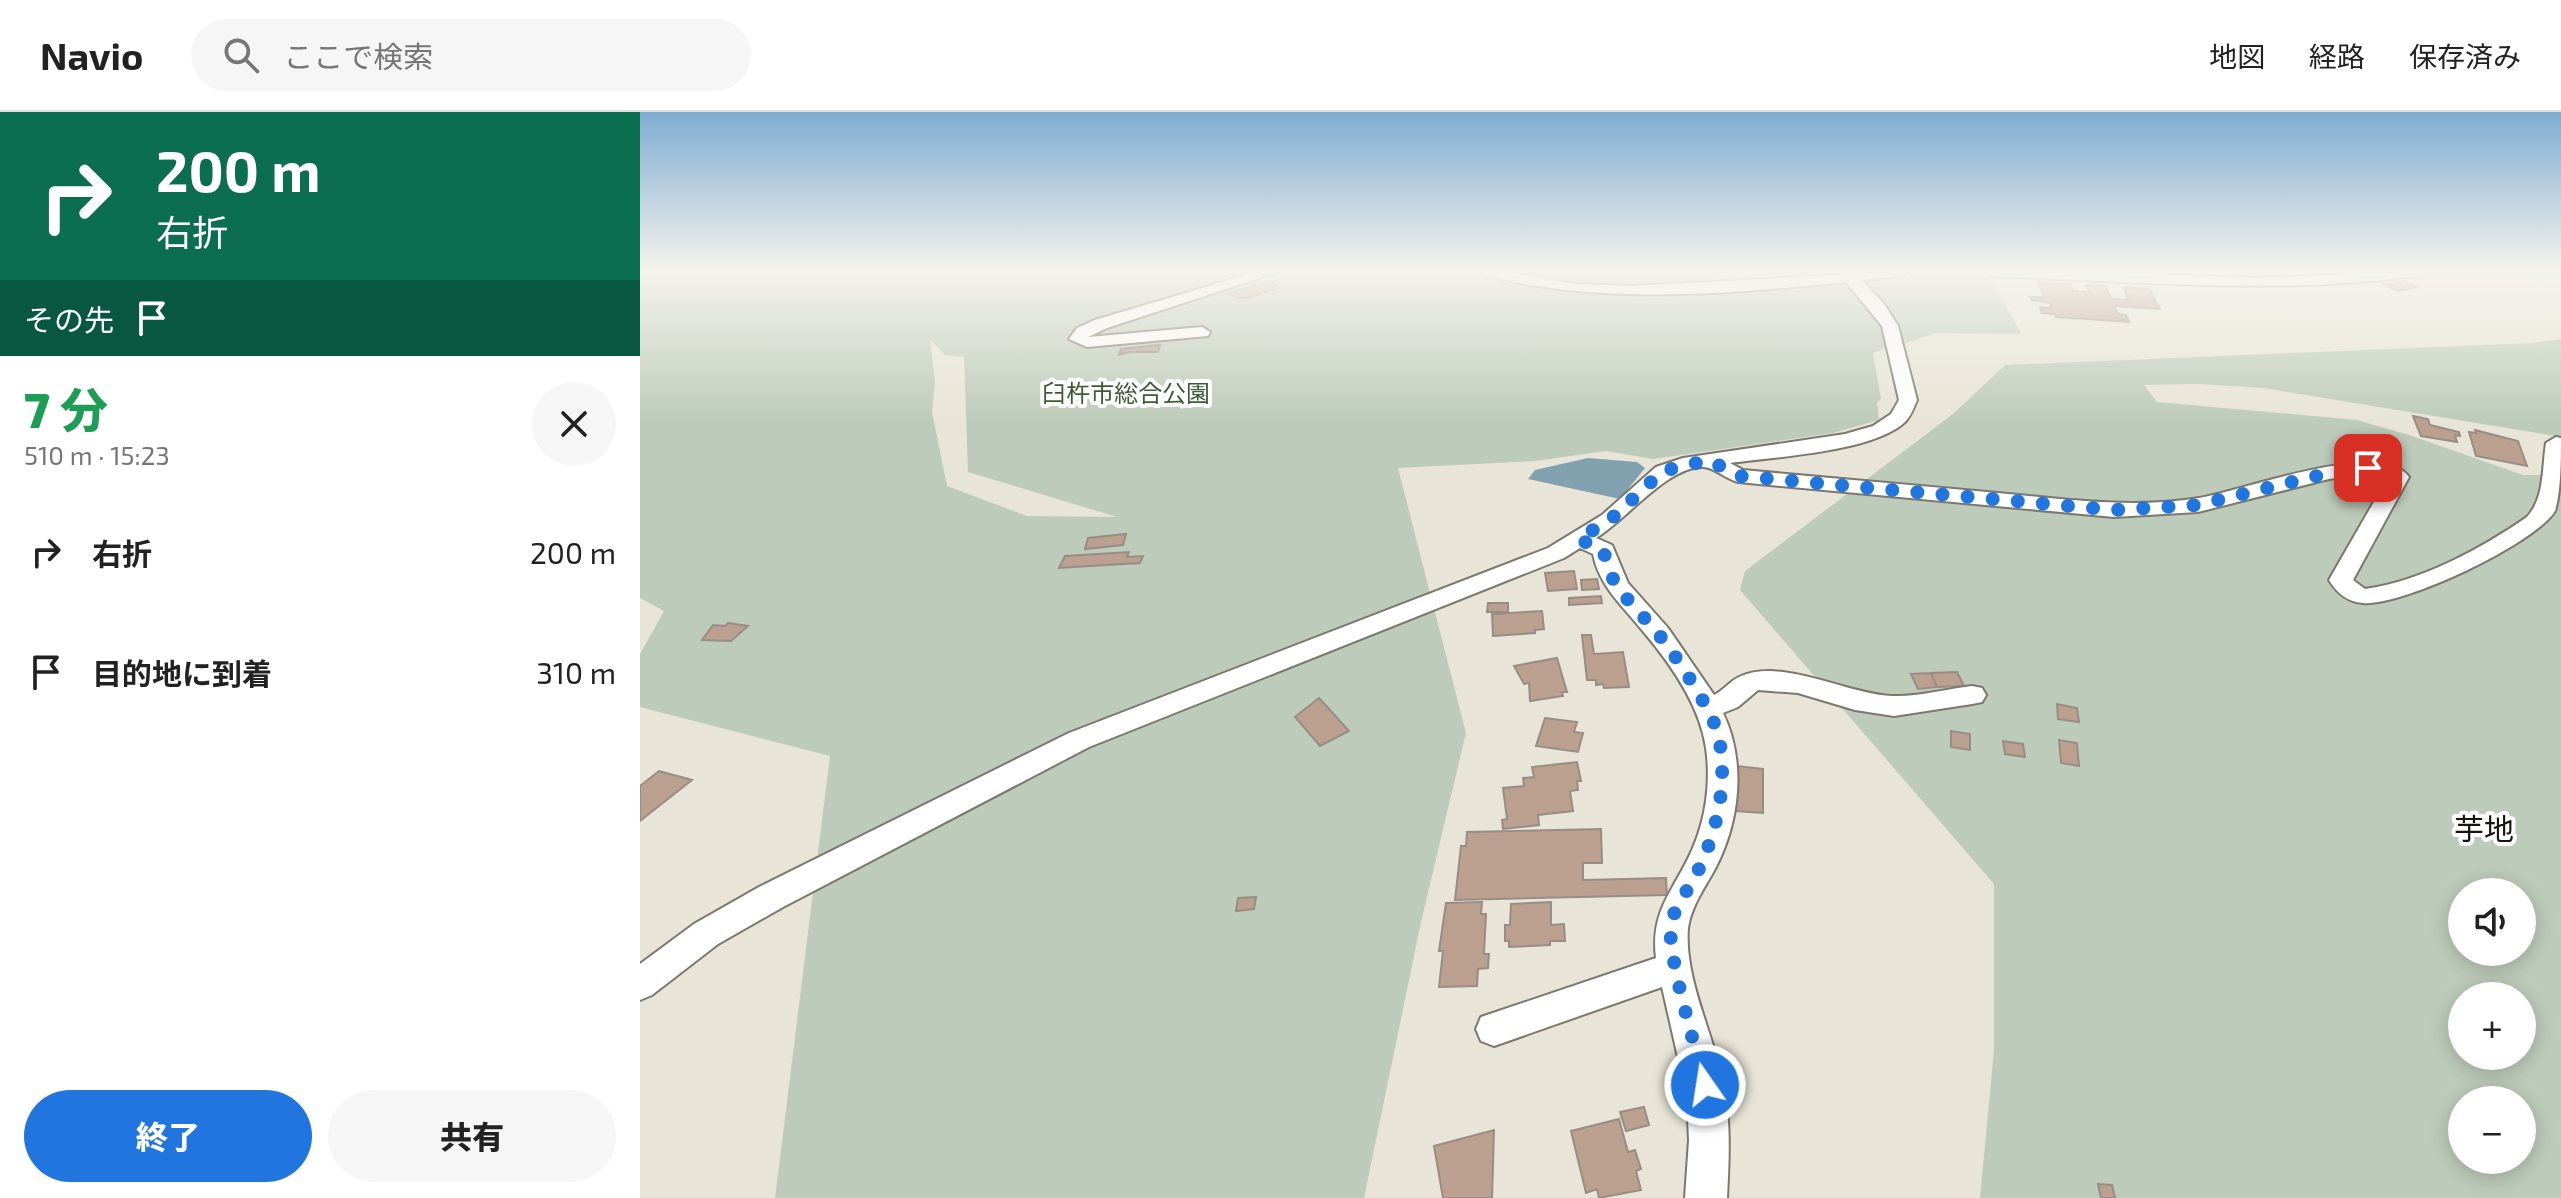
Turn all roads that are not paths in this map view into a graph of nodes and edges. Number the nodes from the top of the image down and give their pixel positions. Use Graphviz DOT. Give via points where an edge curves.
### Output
graph roads {
  1 [pos="1109,322"];
  2 [pos="1887,322"];
  3 [pos="1202,332"];
  4 [pos="2556,443"];
  5 [pos="1709,460"];
  6 [pos="1578,539"];
  7 [pos="1972,695"];
  8 [pos="1707,709"];
  9 [pos="1676,967"];
  10 [pos="640,984"];
  11 [pos="1494,1029"];
  12 [pos="1706,1198"];
  1 -- 3 [label="street" via="1078,339"];
  2 -- 5 [label="street" via="1908,400 1899,417 1880,430 1848,440"];
  4 -- 5 [label="street" via="2545,510 2528,528 2417,583 2371,596 2354,593 2341,580 2399,477 2382,468 2329,473 2198,505 2114,510 1738,476"];
  5 -- 6 [label="street" via="1663,471 1610,520"];
  6 -- 8 [label="street" via="1604,550 1612,581 1658,634"];
  6 -- 10 [label="street" via="1485,583 1079,740 771,897 706,934"];
  7 -- 8 [label="street" via="1894,706 1799,684 1758,681"];
  8 -- 9 [label="street" via="1717,731 1722,773 1715,832 1671,924"];
  9 -- 11 [label="street"];
  9 -- 12 [label="street" via="1705,1085"];
}
